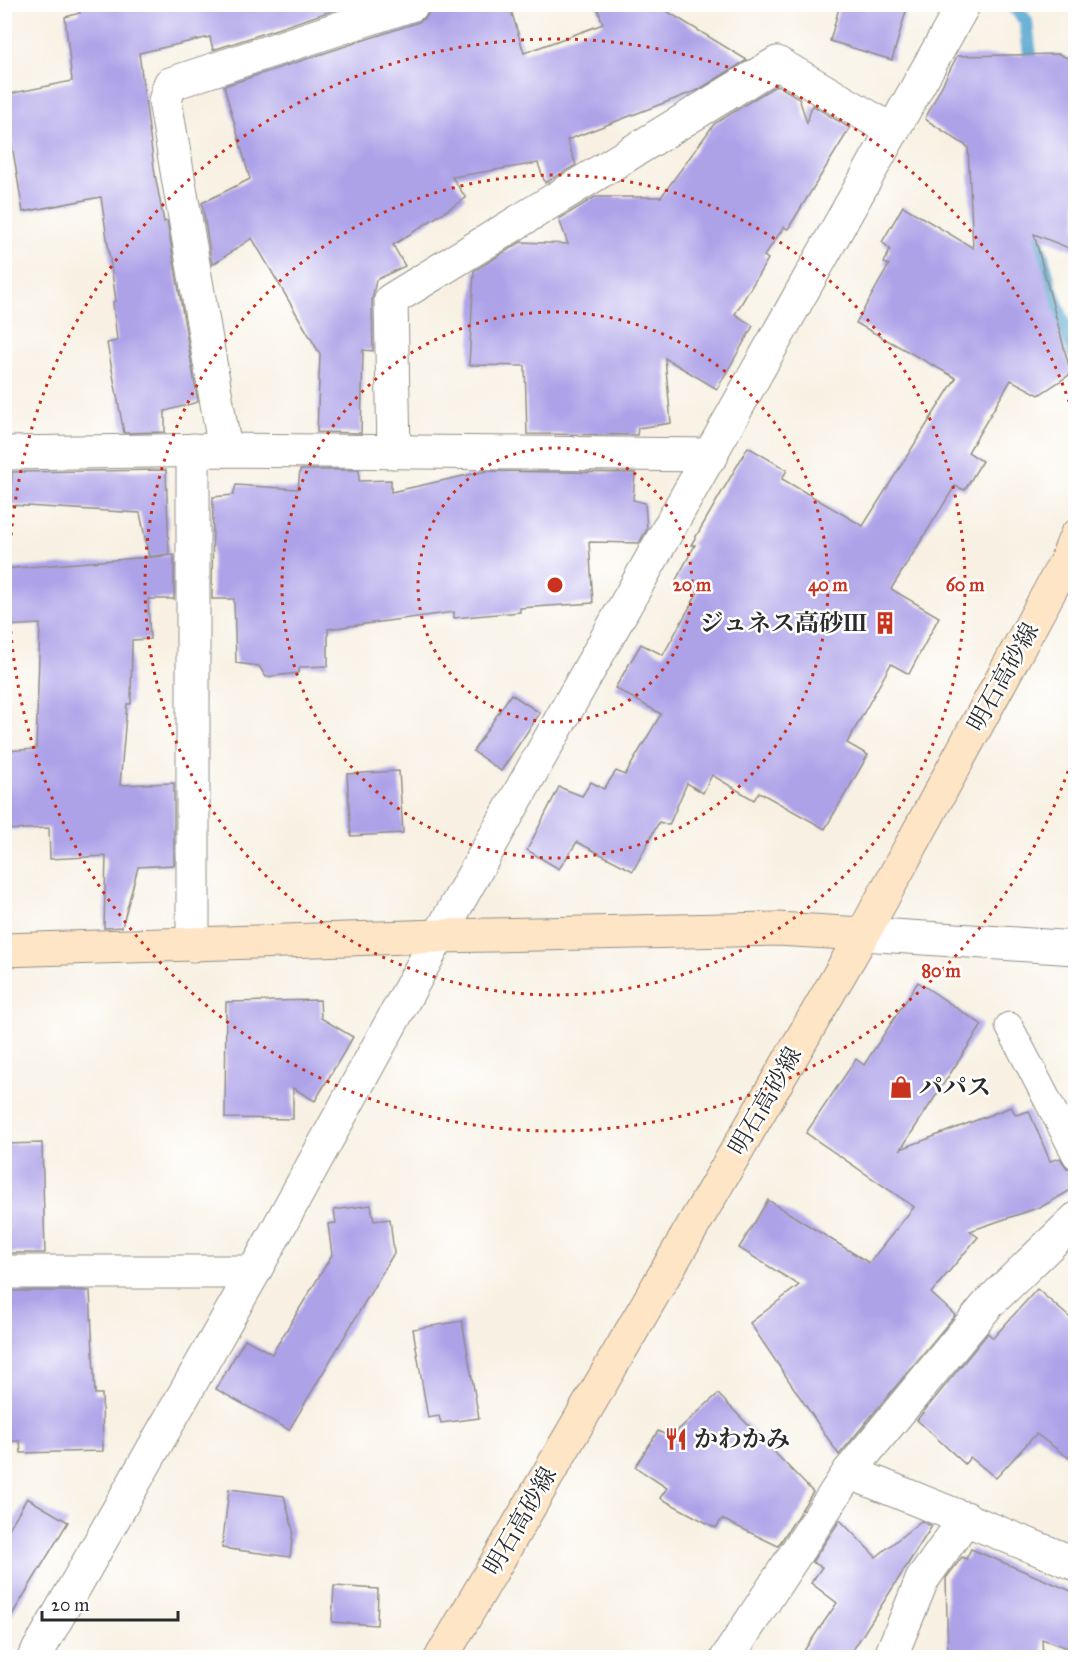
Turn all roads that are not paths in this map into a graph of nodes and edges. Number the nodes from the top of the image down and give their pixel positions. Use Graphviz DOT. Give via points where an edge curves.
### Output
graph roads {
  1 [pos="413,4"];
  2 [pos="964,4"];
  3 [pos="365,11"];
  4 [pos="893,130"];
  5 [pos="193,450"];
  6 [pos="225,450"];
  7 [pos="394,452"];
  8 [pos="4,453"];
  9 [pos="712,454"];
  10 [pos="1076,537"];
  11 [pos="863,934"];
  12 [pos="439,936"];
  13 [pos="193,945"];
  14 [pos="1076,948"];
  15 [pos="4,950"];
  16 [pos="1010,1026"];
  17 [pos="1076,1155"];
  18 [pos="1076,1219"];
  19 [pos="4,1272"];
  20 [pos="254,1272"];
  21 [pos="849,1472"];
  22 [pos="966,1518"];
  23 [pos="1076,1564"];
  24 [pos="34,1658"];
  25 [pos="441,1658"];
  26 [pos="727,1658"];
  27 [pos="890,1658"];
  1 -- 3 [label="street"];
  2 -- 4 [label="street"];
  3 -- 6 [label="street" via="170,84 165,100"];
  4 -- 7 [label="street" via="777,63 391,300"];
  4 -- 9 [label="street"];
  5 -- 6 [label="street"];
  5 -- 8 [label="street"];
  5 -- 13 [label="street"];
  6 -- 7 [label="street"];
  7 -- 9 [label="street"];
  9 -- 12 [label="street"];
  10 -- 11 [label="main road, 明石高砂線"];
  11 -- 12 [label="main road" via="777,929"];
  11 -- 14 [label="street"];
  11 -- 25 [label="main road, 明石高砂線"];
  12 -- 13 [label="main road"];
  12 -- 20 [label="street"];
  13 -- 15 [label="main road"];
  16 -- 17 [label="lane"];
  18 -- 21 [label="street" via="989,1303"];
  19 -- 20 [label="street"];
  20 -- 24 [label="street"];
  21 -- 22 [label="street"];
  21 -- 26 [label="street"];
  22 -- 23 [label="street"];
  22 -- 27 [label="street" via="922,1580"];
}
